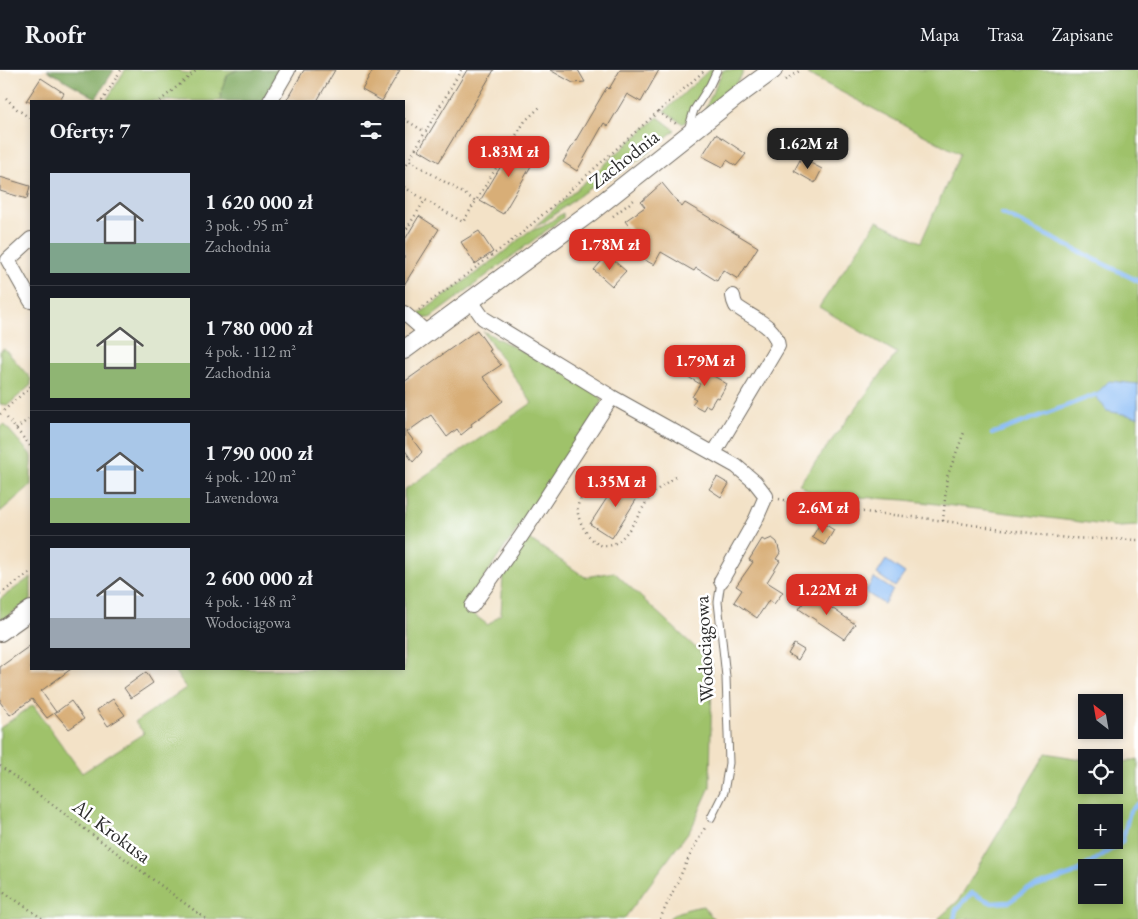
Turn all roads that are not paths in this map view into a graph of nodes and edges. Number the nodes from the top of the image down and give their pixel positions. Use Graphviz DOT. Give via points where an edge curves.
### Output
graph roads {
  1 [pos="288,70"];
  2 [pos="717,70"];
  3 [pos="773,70"];
  4 [pos="271,100"];
  5 [pos="683,131"];
  6 [pos="30,240"];
  7 [pos="733,296"];
  8 [pos="30,300"];
  9 [pos="471,301"];
  10 [pos="411,312"];
  11 [pos="427,333"];
  12 [pos="405,349"];
  13 [pos="612,397"];
  14 [pos="714,453"];
  15 [pos="721,580"];
  16 [pos="472,606"];
  17 [pos="30,611"];
  18 [pos="0,632"];
  19 [pos="711,818"];
  1 -- 4 [label="street"];
  2 -- 5 [label="lane"];
  3 -- 5 [label="street, Zachodnia"];
  5 -- 9 [label="street, Zachodnia" via="592,211"];
  6 -- 8 [label="street" via="8,260"];
  7 -- 14 [label="street" via="736,306 774,332 778,346"];
  9 -- 11 [label="street, Zachodnia"];
  9 -- 13 [label="street" via="484,318"];
  10 -- 11 [label="street"];
  11 -- 12 [label="street, Zachodnia"];
  13 -- 14 [label="street"];
  13 -- 16 [label="street"];
  14 -- 15 [label="street, Wodociągowa" via="736,466 766,496"];
  15 -- 19 [label="lane, Wodociągowa" via="718,602 726,677 729,763 724,792"];
  17 -- 18 [label="street"];
}
